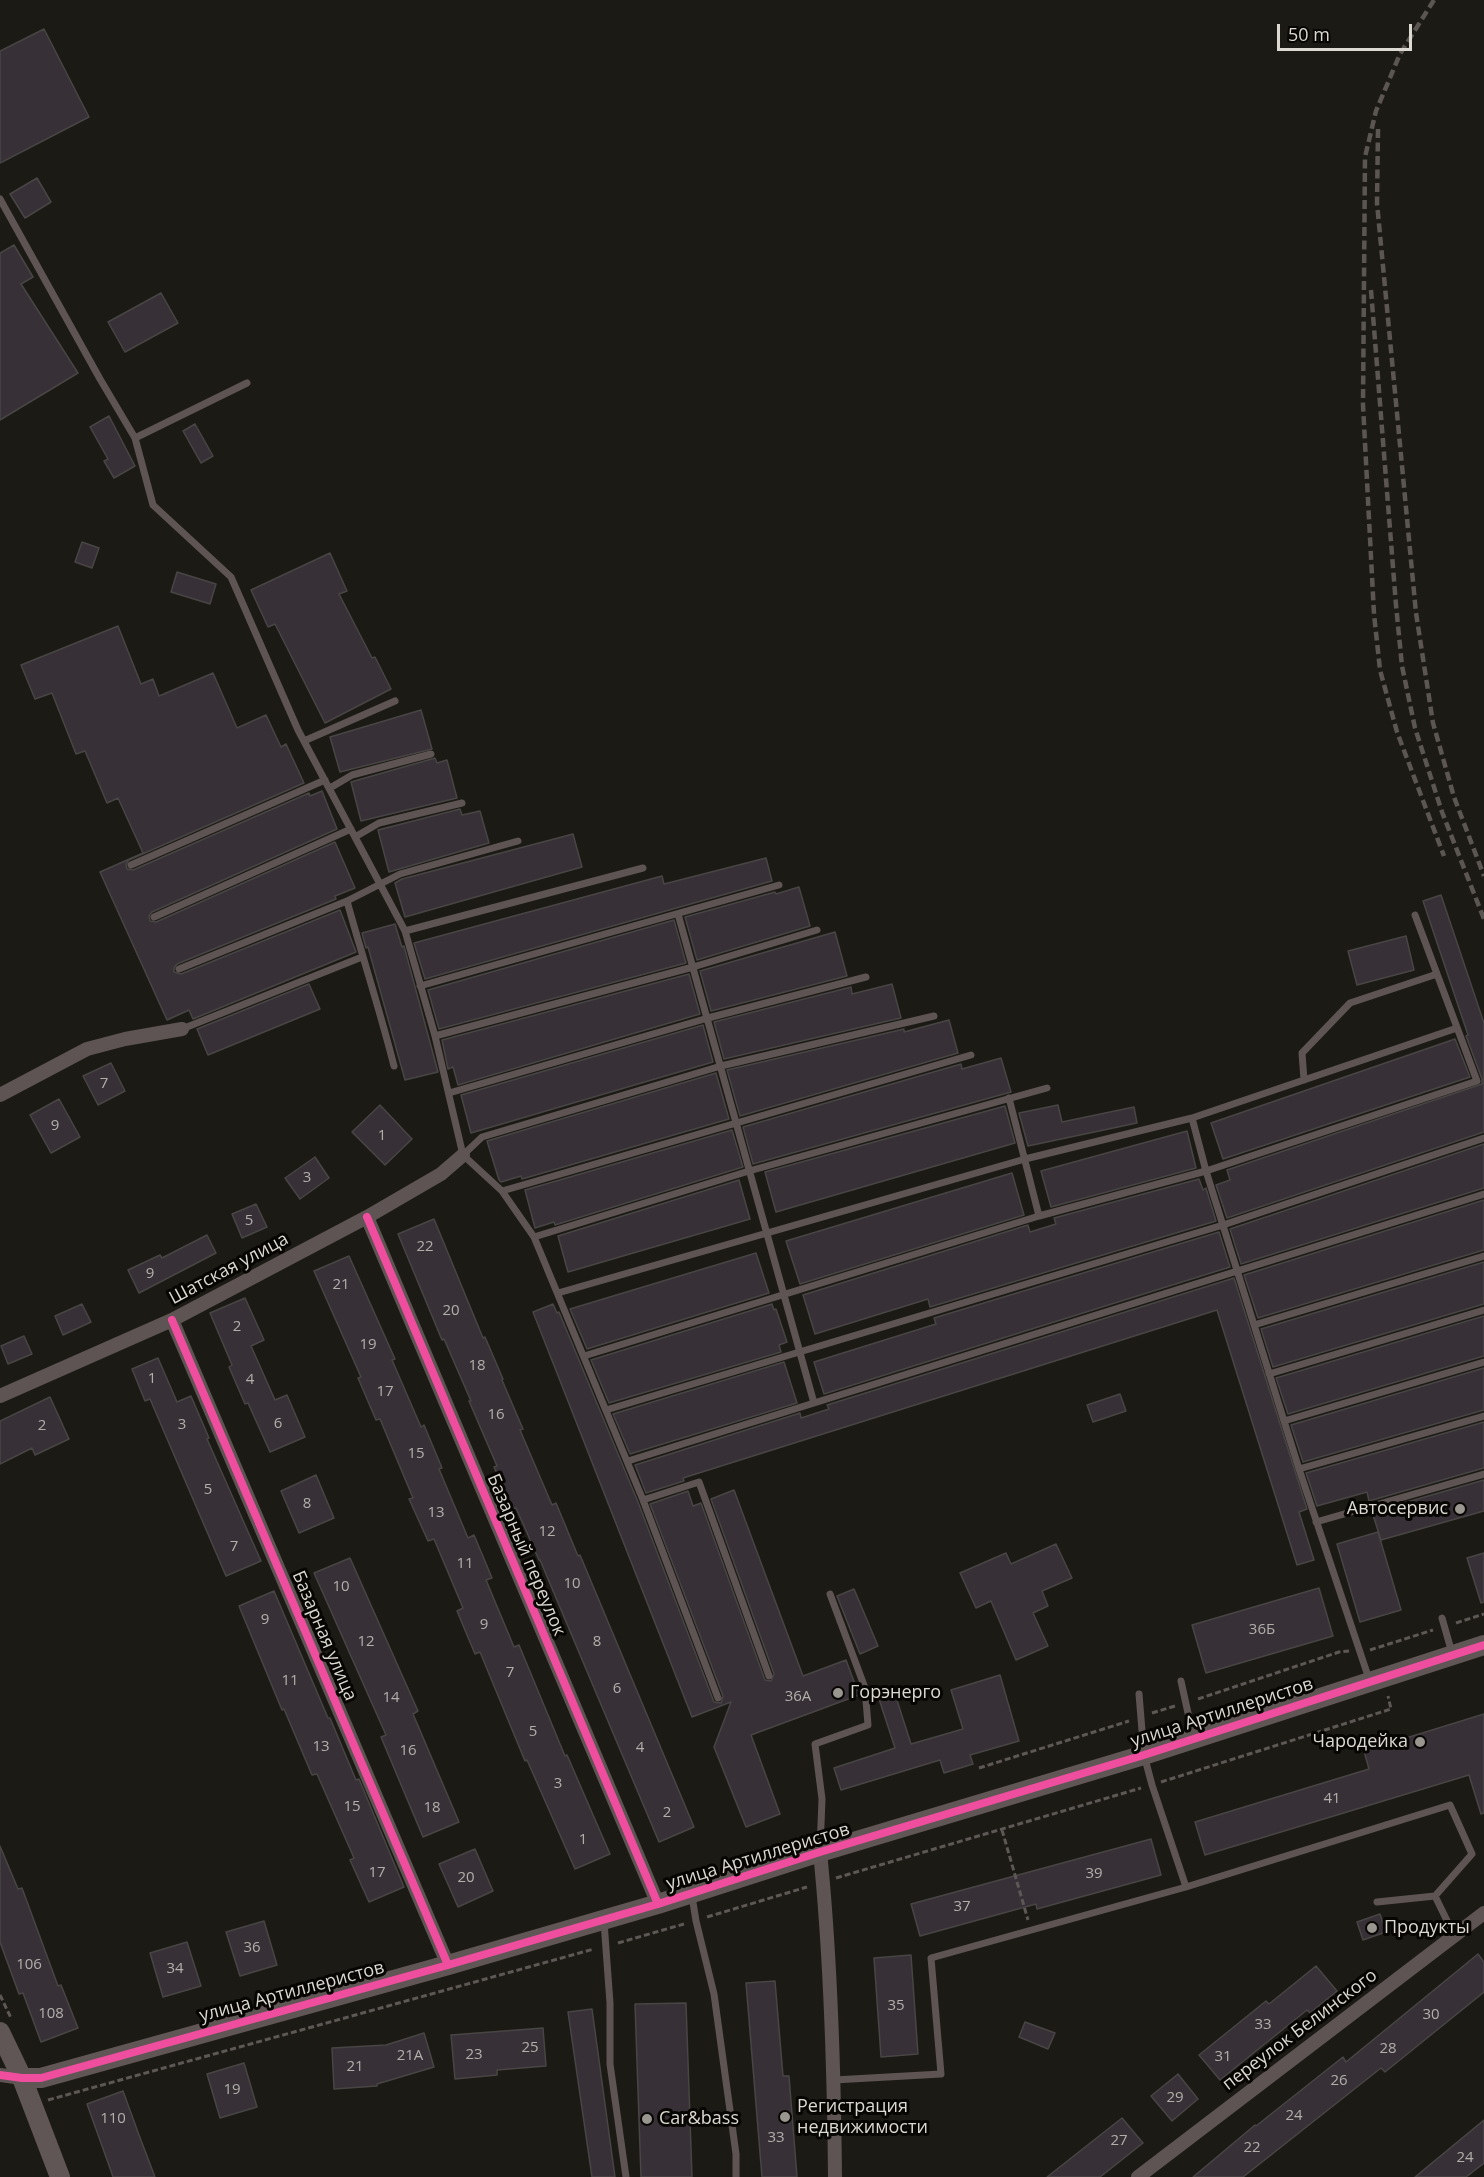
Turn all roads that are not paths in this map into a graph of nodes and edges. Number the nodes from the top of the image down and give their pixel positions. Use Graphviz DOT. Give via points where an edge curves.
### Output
graph roads {
  1 [pos="0,199"];
  2 [pos="246,383"];
  3 [pos="135,438"];
  4 [pos="395,701"];
  5 [pos="304,741"];
  6 [pos="431,754"];
  7 [pos="325,780"];
  8 [pos="330,788"];
  9 [pos="462,803"];
  10 [pos="351,829"];
  11 [pos="355,837"];
  12 [pos="518,841"];
  13 [pos="131,865"];
  14 [pos="643,868"];
  15 [pos="380,884"];
  16 [pos="779,885"];
  17 [pos="347,901"];
  18 [pos="678,914"];
  19 [pos="1415,915"];
  20 [pos="154,916"];
  21 [pos="817,930"];
  22 [pos="405,932"];
  23 [pos="362,957"];
  24 [pos="693,967"];
  25 [pos="179,969"];
  26 [pos="1437,974"];
  27 [pos="866,977"];
  28 [pos="420,986"];
  29 [pos="934,1016"];
  30 [pos="708,1018"];
  31 [pos="1457,1028"];
  32 [pos="182,1029"];
  33 [pos="435,1036"];
  34 [pos="970,1055"];
  35 [pos="394,1066"];
  36 [pos="721,1066"];
  37 [pos="1304,1080"];
  38 [pos="1047,1088"];
  39 [pos="449,1093"];
  40 [pos="0,1095"];
  41 [pos="1009,1098"];
  42 [pos="1192,1118"];
  43 [pos="736,1123"];
  44 [pos="1484,1138"];
  45 [pos="463,1155"];
  46 [pos="1025,1159"];
  47 [pos="749,1171"];
  48 [pos="1206,1171"];
  49 [pos="502,1191"];
  50 [pos="1484,1194"];
  51 [pos="1039,1216"];
  52 [pos="367,1217"];
  53 [pos="1223,1225"];
  54 [pos="767,1233"];
  55 [pos="534,1237"];
  56 [pos="1484,1256"];
  57 [pos="1237,1272"];
  58 [pos="558,1293"];
  59 [pos="784,1296"];
  60 [pos="1484,1310"];
  61 [pos="172,1320"];
  62 [pos="1254,1325"];
  63 [pos="800,1351"];
  64 [pos="584,1356"];
  65 [pos="1484,1362"];
  66 [pos="1269,1374"];
  67 [pos="0,1396"];
  68 [pos="814,1403"];
  69 [pos="606,1410"];
  70 [pos="1484,1416"];
  71 [pos="1284,1421"];
  72 [pos="628,1461"];
  73 [pos="1299,1469"];
  74 [pos="1484,1474"];
  75 [pos="643,1500"];
  76 [pos="1316,1522"];
  77 [pos="830,1594"];
  78 [pos="1442,1618"];
  79 [pos="1484,1645"];
  80 [pos="1453,1655"];
  81 [pos="769,1676"];
  82 [pos="1181,1681"];
  83 [pos="1370,1681"];
  84 [pos="1139,1694"];
  85 [pos="718,1698"];
  86 [pos="1194,1739"];
  87 [pos="1144,1755"];
  88 [pos="820,1852"];
  89 [pos="1186,1887"];
  90 [pos="692,1893"];
  91 [pos="1435,1896"];
  92 [pos="1377,1902"];
  93 [pos="658,1904"];
  94 [pos="1484,1913"];
  95 [pos="604,1919"];
  96 [pos="1454,1935"];
  97 [pos="448,1965"];
  98 [pos="0,2032"];
  99 [pos="0,2075"];
  100 [pos="22,2078"];
  101 [pos="834,2080"];
  102 [pos="1145,2175"];
  103 [pos="60,2177"];
  104 [pos="626,2177"];
  105 [pos="736,2177"];
  106 [pos="835,2177"];
  1 -- 3 [label="lane"];
  2 -- 3 [label="lane"];
  3 -- 5 [label="lane" via="153,505 231,577"];
  4 -- 5 [label="lane"];
  5 -- 7 [label="lane"];
  6 -- 8 [label="lane" via="352,776"];
  7 -- 8 [label="lane"];
  7 -- 13 [label="lane"];
  8 -- 10 [label="lane"];
  9 -- 11 [label="lane" via="379,823"];
  10 -- 11 [label="lane"];
  10 -- 20 [label="lane"];
  11 -- 15 [label="lane"];
  12 -- 15 [label="lane" via="400,874"];
  14 -- 22 [label="lane"];
  15 -- 17 [label="lane"];
  15 -- 22 [label="lane"];
  16 -- 18 [label="lane"];
  17 -- 23 [label="lane"];
  17 -- 25 [label="lane"];
  18 -- 24 [label="lane"];
  18 -- 28 [label="lane"];
  19 -- 26 [label="lane"];
  21 -- 24 [label="lane"];
  22 -- 28 [label="lane"];
  23 -- 32 [label="lane"];
  23 -- 35 [label="lane"];
  24 -- 30 [label="lane"];
  24 -- 33 [label="lane"];
  26 -- 31 [label="lane"];
  26 -- 37 [label="lane" via="1350,1003 1302,1053"];
  27 -- 30 [label="lane"];
  28 -- 33 [label="lane"];
  29 -- 36 [label="lane"];
  30 -- 36 [label="lane"];
  30 -- 39 [label="lane"];
  31 -- 37 [label="lane"];
  31 -- 48 [label="lane" via="1477,1081"];
  32 -- 40 [label="street" via="87,1048"];
  33 -- 39 [label="lane"];
  34 -- 43 [label="lane"];
  36 -- 43 [label="lane"];
  36 -- 45 [label="lane" via="482,1137"];
  37 -- 42 [label="lane"];
  38 -- 41 [label="lane"];
  39 -- 45 [label="lane"];
  41 -- 46 [label="lane"];
  41 -- 47 [label="lane"];
  42 -- 46 [label="lane"];
  42 -- 48 [label="lane"];
  43 -- 47 [label="lane"];
  43 -- 49 [label="lane"];
  44 -- 53 [label="lane"];
  45 -- 49 [label="lane"];
  45 -- 52 [label="street, Шатская улица" via="441,1174"];
  46 -- 51 [label="lane"];
  46 -- 54 [label="lane"];
  47 -- 54 [label="lane"];
  47 -- 55 [label="lane"];
  48 -- 51 [label="lane"];
  48 -- 53 [label="lane"];
  49 -- 55 [label="lane"];
  50 -- 57 [label="lane"];
  51 -- 59 [label="lane"];
  52 -- 61 [label="street, Шатская улица"];
  52 -- 93 [label="street, Базарный переулок"];
  53 -- 57 [label="lane"];
  53 -- 63 [label="lane"];
  54 -- 58 [label="lane"];
  54 -- 59 [label="lane"];
  55 -- 58 [label="lane"];
  56 -- 62 [label="lane"];
  57 -- 62 [label="lane"];
  57 -- 68 [label="lane"];
  58 -- 64 [label="lane"];
  59 -- 63 [label="lane"];
  59 -- 64 [label="lane"];
  60 -- 66 [label="lane"];
  61 -- 67 [label="street, Шатская улица"];
  61 -- 97 [label="street, Базарная улица"];
  62 -- 66 [label="lane"];
  63 -- 68 [label="lane"];
  63 -- 69 [label="lane"];
  64 -- 69 [label="lane"];
  65 -- 71 [label="lane"];
  66 -- 71 [label="lane"];
  68 -- 72 [label="lane"];
  69 -- 72 [label="lane"];
  70 -- 73 [label="lane"];
  71 -- 73 [label="lane"];
  72 -- 75 [label="lane"];
  73 -- 76 [label="lane"];
  74 -- 76 [label="lane"];
  75 -- 81 [label="lane" via="699,1482"];
  75 -- 85 [label="lane"];
  76 -- 83 [label="lane"];
  77 -- 88 [label="lane" via="865,1688 868,1725 815,1744 822,1799"];
  78 -- 80 [label="lane"];
  79 -- 80 [label="street, улица Артиллеристов"];
  80 -- 83 [label="street, улица Артиллеристов"];
  82 -- 86 [label="lane"];
  83 -- 86 [label="street, улица Артиллеристов"];
  84 -- 87 [label="lane"];
  86 -- 87 [label="street, улица Артиллеристов"];
  87 -- 88 [label="street, улица Артиллеристов"];
  87 -- 89 [label="lane"];
  88 -- 90 [label="street, улица Артиллеристов"];
  88 -- 101 [label="street"];
  89 -- 91 [label="lane" via="1450,1805 1472,1854"];
  89 -- 101 [label="lane" via="931,1958 941,2074"];
  90 -- 93 [label="street, улица Артиллеристов"];
  90 -- 105 [label="lane" via="714,1994"];
  91 -- 92 [label="lane"];
  91 -- 96 [label="lane"];
  93 -- 95 [label="street, улица Артиллеристов"];
  94 -- 96 [label="street, переулок Белинского"];
  95 -- 97 [label="street, улица Артиллеристов"];
  95 -- 104 [label="lane" via="610,2064"];
  96 -- 102 [label="street, переулок Белинского"];
  97 -- 100 [label="street, улица Артиллеристов" via="41,2078"];
  98 -- 100 [label="street"];
  99 -- 100 [label="street, улица Артиллеристов"];
  100 -- 103 [label="street"];
  101 -- 106 [label="street"];
}
